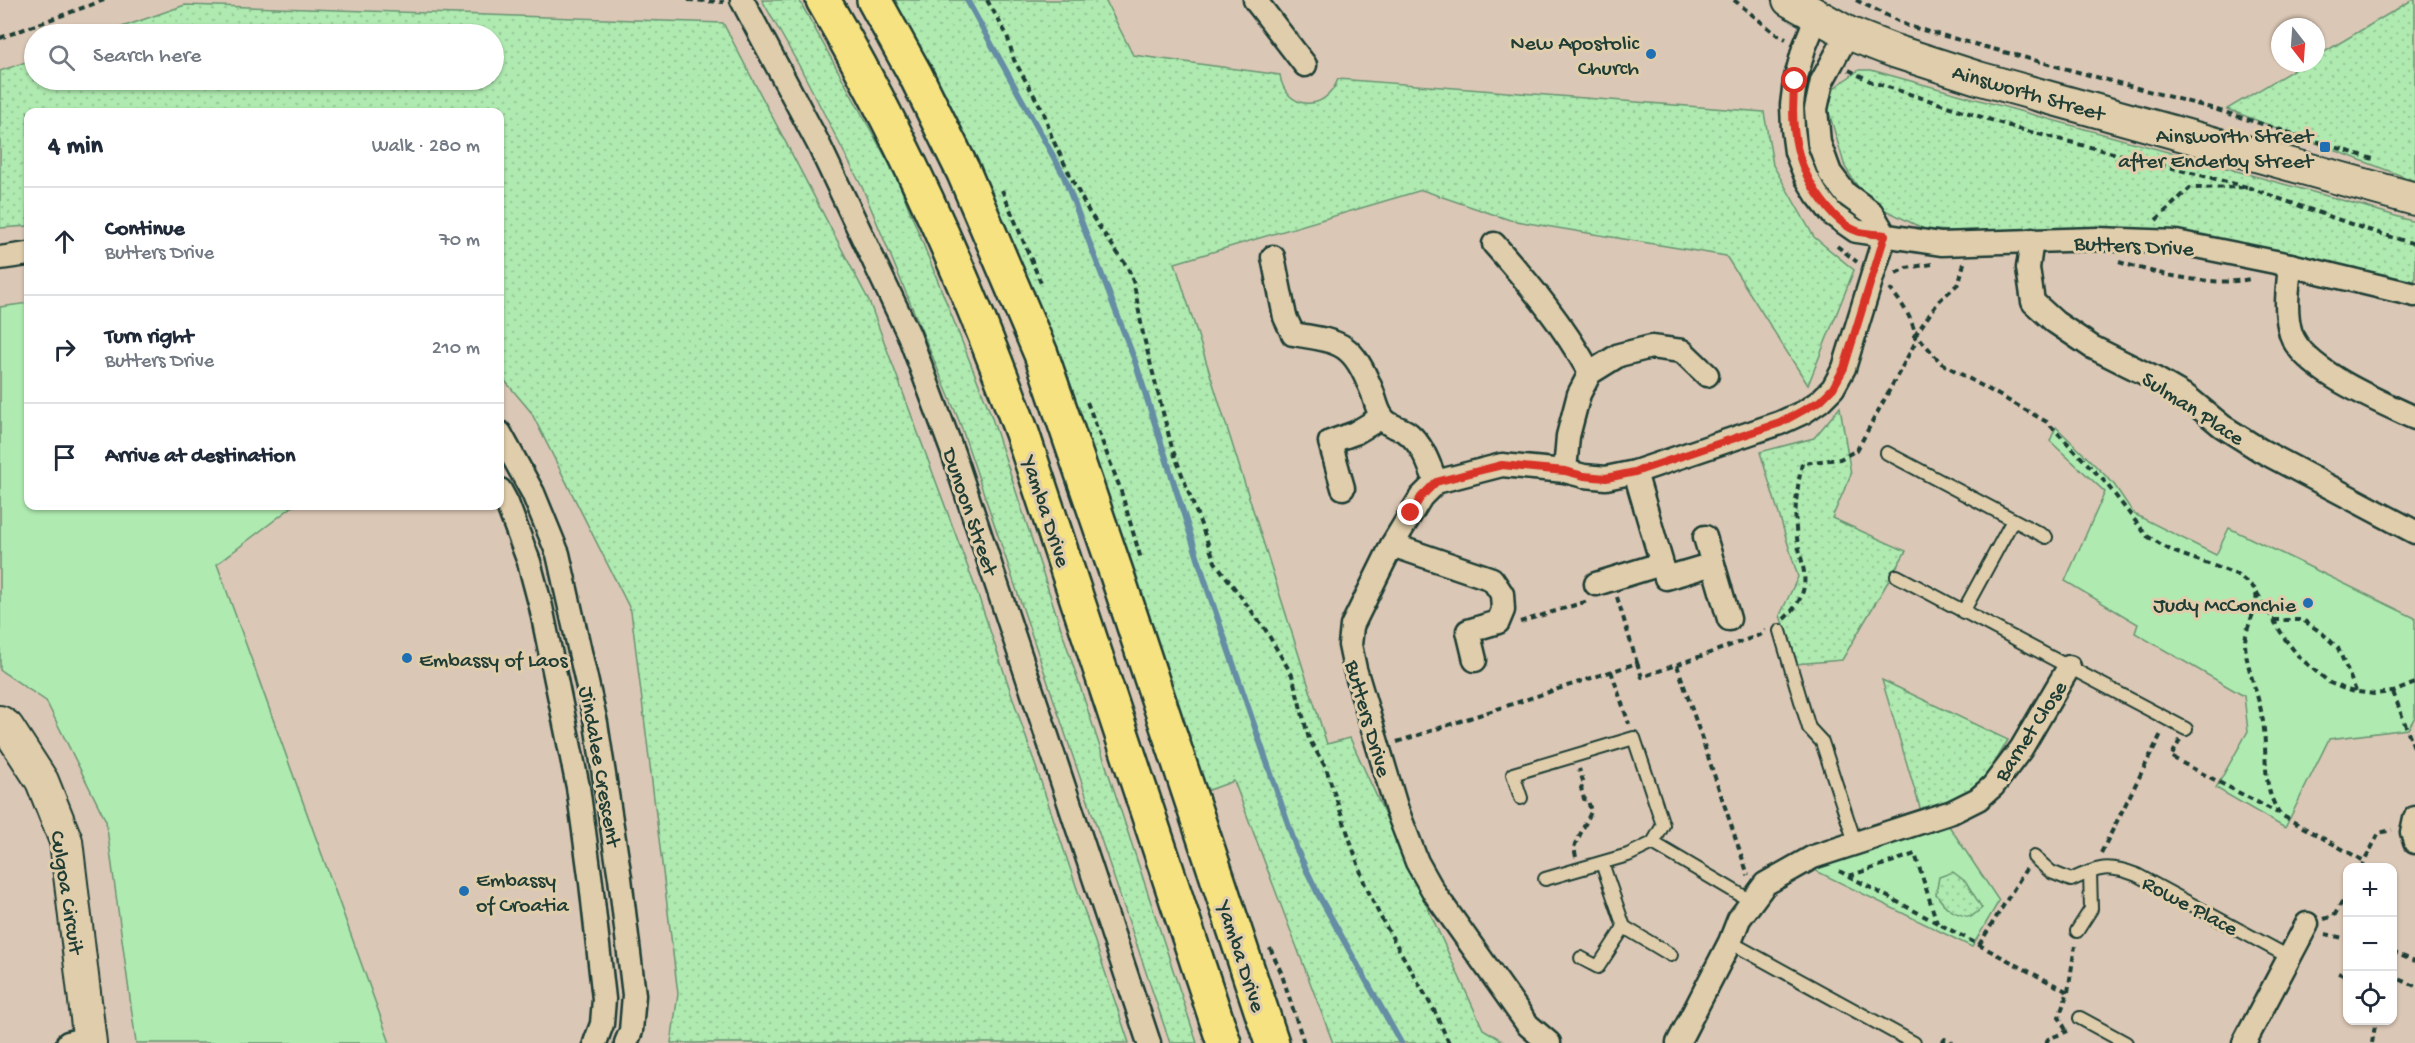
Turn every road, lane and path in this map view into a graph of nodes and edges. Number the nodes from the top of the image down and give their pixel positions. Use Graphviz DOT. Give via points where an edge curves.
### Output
graph roads {
  1 [pos="104,0"];
  2 [pos="688,0"];
  3 [pos="823,0"];
  4 [pos="874,0"];
  5 [pos="987,0"];
  6 [pos="1255,0"];
  7 [pos="1734,0"];
  8 [pos="1789,0"];
  9 [pos="1856,0"];
  10 [pos="743,2"];
  11 [pos="1817,16"];
  12 [pos="38,24"];
  13 [pos="24,29"];
  14 [pos="1848,33"];
  15 [pos="0,38"];
  16 [pos="1783,38"];
  17 [pos="1305,65"];
  18 [pos="1872,82"];
  19 [pos="2381,161"];
  20 [pos="2247,187"];
  21 [pos="2415,199"];
  22 [pos="1885,235"];
  23 [pos="2032,240"];
  24 [pos="2135,240"];
  25 [pos="1494,244"];
  26 [pos="2415,244"];
  27 [pos="24,255"];
  28 [pos="1273,257"];
  29 [pos="0,258"];
  30 [pos="2109,258"];
  31 [pos="1965,260"];
  32 [pos="2290,265"];
  33 [pos="2415,295"];
  34 [pos="1590,373"];
  35 [pos="1707,375"];
  36 [pos="1382,417"];
  37 [pos="2415,418"];
  38 [pos="504,440"];
  39 [pos="1887,453"];
  40 [pos="1565,471"];
  41 [pos="1635,472"];
  42 [pos="1436,482"];
  43 [pos="1343,488"];
  44 [pos="504,498"];
  45 [pos="2013,520"];
  46 [pos="2415,532"];
  47 [pos="1705,537"];
  48 [pos="2046,537"];
  49 [pos="1392,545"];
  50 [pos="1661,564"];
  51 [pos="1713,564"];
  52 [pos="1897,576"];
  53 [pos="1604,582"];
  54 [pos="2254,588"];
  55 [pos="1503,609"];
  56 [pos="1964,612"];
  57 [pos="1729,619"];
  58 [pos="2273,620"];
  59 [pos="1780,631"];
  60 [pos="1701,657"];
  61 [pos="1475,660"];
  62 [pos="1637,663"];
  63 [pos="1677,665"];
  64 [pos="2069,667"];
  65 [pos="1611,671"];
  66 [pos="2415,683"];
  67 [pos="2356,692"];
  68 [pos="2393,692"];
  69 [pos="2168,720"];
  70 [pos="0,722"];
  71 [pos="2186,729"];
  72 [pos="1634,738"];
  73 [pos="1378,748"];
  74 [pos="2415,750"];
  75 [pos="1575,756"];
  76 [pos="1521,798"];
  77 [pos="2282,815"];
  78 [pos="2415,818"];
  79 [pos="2379,833"];
  80 [pos="2415,842"];
  81 [pos="1653,843"];
  82 [pos="1855,843"];
  83 [pos="1813,857"];
  84 [pos="2034,857"];
  85 [pos="2364,861"];
  86 [pos="1602,863"];
  87 [pos="2103,868"];
  88 [pos="1580,869"];
  89 [pos="2090,872"];
  90 [pos="1849,876"];
  91 [pos="1545,879"];
  92 [pos="1753,898"];
  93 [pos="2343,900"];
  94 [pos="1937,923"];
  95 [pos="2307,924"];
  96 [pos="1624,927"];
  97 [pos="2077,931"];
  98 [pos="1730,942"];
  99 [pos="1979,945"];
  100 [pos="2397,954"];
  101 [pos="1671,955"];
  102 [pos="2289,957"];
  103 [pos="1581,958"];
  104 [pos="2415,961"];
  105 [pos="2338,973"];
  106 [pos="2343,975"];
  107 [pos="2397,981"];
  108 [pos="2415,986"];
  109 [pos="2068,992"];
  110 [pos="2079,1018"];
  111 [pos="2375,1025"];
  112 [pos="2067,1032"];
  113 [pos="82,1041"];
  114 [pos="595,1043"];
  115 [pos="626,1043"];
  116 [pos="1149,1043"];
  117 [pos="1224,1043"];
  118 [pos="1272,1043"];
  119 [pos="1449,1043"];
  120 [pos="1549,1043"];
  121 [pos="1678,1043"];
  122 [pos="1914,1043"];
  123 [pos="1942,1043"];
  124 [pos="1953,1043"];
  125 [pos="2046,1043"];
  126 [pos="2126,1043"];
  127 [pos="2244,1043"];
  128 [pos="2372,1043"];
  1 -- 12 [label="path"];
  2 -- 10 [label="path"];
  3 -- 117 [label="main road, Yamba Drive" via="932,210 999,370"];
  4 -- 118 [label="main road, Yamba Drive" via="964,173 1041,354"];
  5 -- 119 [label="path" via="1089,212 1128,268 1172,448 1215,562 1265,629 1292,675 1309,739 1326,768 1364,882"];
  6 -- 17 [label="street"];
  7 -- 16 [label="path"];
  8 -- 11 [label="street, Ainsworth Street"];
  9 -- 19 [label="path" via="1908,26 2211,108"];
  10 -- 116 [label="street, Dunoon Street" via="818,143 909,335 956,464"];
  11 -- 14 [label="street, Ainsworth Street"];
  11 -- 22 [label="street, Butters Drive" via="1795,81 1792,121 1796,152 1806,177 1833,214 1856,231"];
  13 -- 15 [label="path"];
  14 -- 21 [label="street, Ainsworth Street" via="1978,78"];
  14 -- 22 [label="street" via="1822,81 1816,109 1819,143 1830,172 1846,194 1872,213"];
  18 -- 20 [label="path" via="2019,129"];
  20 -- 24 [label="path" via="2190,188"];
  20 -- 26 [label="path"];
  22 -- 23 [label="street, Butters Drive" via="1941,244"];
  22 -- 41 [label="street" via="1844,368 1820,401 1780,423"];
  23 -- 24 [label="street, Butters Drive"];
  23 -- 46 [label="street, Sulman Place" via="2028,268 2033,302 2055,322 2092,347 2187,397 2260,450"];
  24 -- 32 [label="street, Butters Drive" via="2176,242"];
  25 -- 34 [label="street" via="1544,301"];
  27 -- 29 [label="street"];
  28 -- 36 [label="street" via="1285,317 1293,334 1340,343 1356,357"];
  30 -- 32 [label="path" via="2142,269 2232,283"];
  31 -- 54 [label="path" via="1959,284 1939,301 1916,334 1941,363 2047,422 2105,482 2147,536 2172,551 2236,574"];
  32 -- 33 [label="street, Butters Drive"];
  32 -- 37 [label="street" via="2286,308 2292,336 2312,362 2342,382"];
  34 -- 35 [label="street" via="1619,355 1651,347 1682,351"];
  34 -- 40 [label="street" via="1579,394 1568,436"];
  36 -- 42 [label="street" via="1391,426 1407,432 1422,449"];
  36 -- 43 [label="street" via="1330,442"];
  38 -- 115 [label="street, Jindalee Crescent" via="533,493 558,554 596,723 634,995"];
  39 -- 45 [label="lane"];
  40 -- 41 [label="street" via="1606,478"];
  40 -- 42 [label="street" via="1502,465"];
  41 -- 50 [label="street"];
  42 -- 49 [label="street, Butters Drive" via="1421,497"];
  44 -- 114 [label="street, Jindalee Crescent" via="529,562 541,607 578,786 604,999 602,1024"];
  45 -- 48 [label="lane"];
  45 -- 56 [label="lane"];
  47 -- 51 [label="street"];
  49 -- 55 [label="street" via="1492,579 1502,594"];
  49 -- 73 [label="street, Butters Drive" via="1352,626 1350,645"];
  50 -- 51 [label="street" via="1666,578"];
  50 -- 53 [label="street"];
  51 -- 57 [label="street"];
  52 -- 56 [label="lane, Barnet Close"];
  53 -- 55 [label="path" via="1594,599 1517,622"];
  53 -- 62 [label="path"];
  54 -- 58 [label="path"];
  54 -- 77 [label="path" via="2257,598 2245,643 2263,717 2266,775 2274,805"];
  55 -- 61 [label="street" via="1498,622 1468,631"];
  56 -- 64 [label="lane, Barnet Close"];
  58 -- 67 [label="path" via="2316,672 2330,683"];
  58 -- 67 [label="path" via="2303,620 2322,633 2338,648"];
  59 -- 82 [label="lane" via="1809,728 1822,742"];
  60 -- 63 [label="path"];
  62 -- 63 [label="path" via="1642,677"];
  62 -- 65 [label="path"];
  63 -- 92 [label="path"];
  64 -- 69 [label="lane, Barnet Close"];
  64 -- 82 [label="street, Barnet Close" via="2021,749 1978,800"];
  65 -- 72 [label="path"];
  65 -- 73 [label="path"];
  66 -- 68 [label="path"];
  67 -- 68 [label="path"];
  68 -- 74 [label="path"];
  69 -- 71 [label="lane, Barnet Close"];
  69 -- 87 [label="path" via="2097,862"];
  70 -- 113 [label="street, Culgoa Circuit" via="42,781 66,841"];
  71 -- 77 [label="path" via="2171,757"];
  72 -- 75 [label="lane"];
  72 -- 81 [label="lane" via="1663,825"];
  73 -- 120 [label="street, Butters Drive" via="1417,862 1435,894 1528,1025"];
  75 -- 76 [label="lane" via="1513,774"];
  75 -- 88 [label="path" via="1584,784 1581,788 1591,812 1574,847"];
  77 -- 85 [label="path"];
  78 -- 80 [label="street"];
  79 -- 85 [label="path"];
  81 -- 86 [label="lane"];
  81 -- 92 [label="lane"];
  82 -- 83 [label="street, Barnet Close"];
  83 -- 90 [label="path"];
  83 -- 92 [label="street, Barnet Close" via="1765,884"];
  84 -- 89 [label="lane, Rowe Place" via="2052,872 2071,880"];
  84 -- 99 [label="path"];
  86 -- 88 [label="lane"];
  86 -- 96 [label="lane"];
  87 -- 89 [label="lane, Rowe Place"];
  87 -- 102 [label="lane, Rowe Place" via="2116,867 2137,875"];
  88 -- 91 [label="lane"];
  89 -- 97 [label="lane" via="2091,909"];
  90 -- 94 [label="path"];
  90 -- 94 [label="path" via="1915,854"];
  92 -- 98 [label="street, Barnet Close"];
  93 -- 95 [label="path" via="2334,916"];
  94 -- 99 [label="path"];
  95 -- 102 [label="street"];
  96 -- 101 [label="lane"];
  96 -- 103 [label="lane" via="1598,968"];
  97 -- 109 [label="path"];
  98 -- 121 [label="street, Barnet Close"];
  98 -- 122 [label="lane"];
  99 -- 109 [label="path"];
  100 -- 104 [label="path"];
  102 -- 127 [label="street"];
  105 -- 106 [label="path"];
  107 -- 108 [label="path"];
  109 -- 112 [label="path" via="2059,1017"];
  110 -- 112 [label="path"];
  110 -- 126 [label="lane"];
  111 -- 128 [label="path"];
  112 -- 125 [label="path"];
  123 -- 124 [label="path" via="1945,1039"];
}
